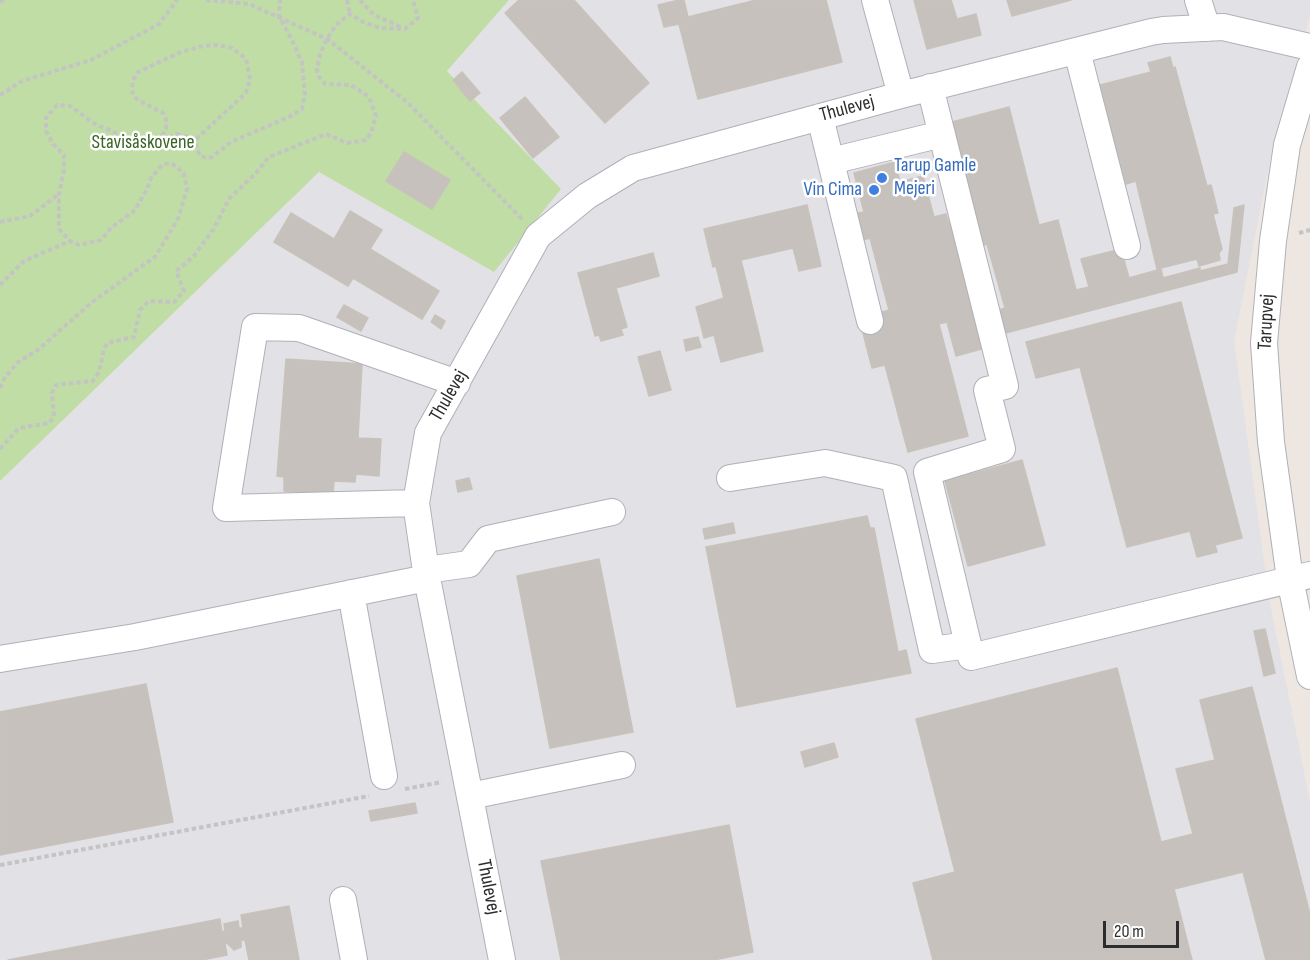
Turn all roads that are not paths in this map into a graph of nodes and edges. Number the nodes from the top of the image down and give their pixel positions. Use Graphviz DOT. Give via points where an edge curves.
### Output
graph roads {
  1 [pos="874,0"];
  2 [pos="1198,0"];
  3 [pos="1207,28"];
  4 [pos="1310,47"];
  5 [pos="1077,51"];
  6 [pos="1310,67"];
  7 [pos="930,87"];
  8 [pos="901,94"];
  9 [pos="820,117"];
  10 [pos="942,134"];
  11 [pos="831,161"];
  12 [pos="1126,246"];
  13 [pos="870,321"];
  14 [pos="457,383"];
  15 [pos="730,478"];
  16 [pos="416,503"];
  17 [pos="612,512"];
  18 [pos="426,574"];
  19 [pos="1300,577"];
  20 [pos="351,593"];
  21 [pos="970,651"];
  22 [pos="0,659"];
  23 [pos="1310,676"];
  24 [pos="622,765"];
  25 [pos="387,787"];
  26 [pos="468,787"];
  27 [pos="343,900"];
  28 [pos="354,960"];
  29 [pos="502,960"];
  1 -- 8 [label="street, Thulevej"];
  2 -- 3 [label="street"];
  3 -- 4 [label="street, Thulevej" via="1223,27"];
  3 -- 5 [label="street, Thulevej" via="1163,30"];
  5 -- 7 [label="street, Thulevej"];
  5 -- 12 [label="street"];
  6 -- 19 [label="street, Tarupvej" via="1287,145 1264,343 1271,442"];
  7 -- 8 [label="street, Thulevej"];
  7 -- 10 [label="street"];
  8 -- 9 [label="street, Thulevej"];
  9 -- 11 [label="street"];
  9 -- 14 [label="street, Thulevej" via="633,168 587,196 538,236"];
  10 -- 11 [label="street"];
  10 -- 21 [label="street" via="1005,386 987,390 1002,449 927,472"];
  11 -- 13 [label="street"];
  14 -- 16 [label="street, Thulevej" via="428,433"];
  14 -- 16 [label="street" via="299,328 255,327 226,508"];
  15 -- 21 [label="street" via="825,463 894,478 932,650"];
  16 -- 18 [label="street, Thulevej"];
  17 -- 18 [label="street" via="488,539 469,564"];
  18 -- 20 [label="street"];
  18 -- 26 [label="street, Thulevej"];
  19 -- 21 [label="street"];
  19 -- 23 [label="street, Tarupvej"];
  20 -- 22 [label="street" via="135,637"];
  20 -- 25 [label="street"];
  24 -- 26 [label="street"];
  26 -- 29 [label="street, Thulevej"];
  27 -- 28 [label="street"];
}
